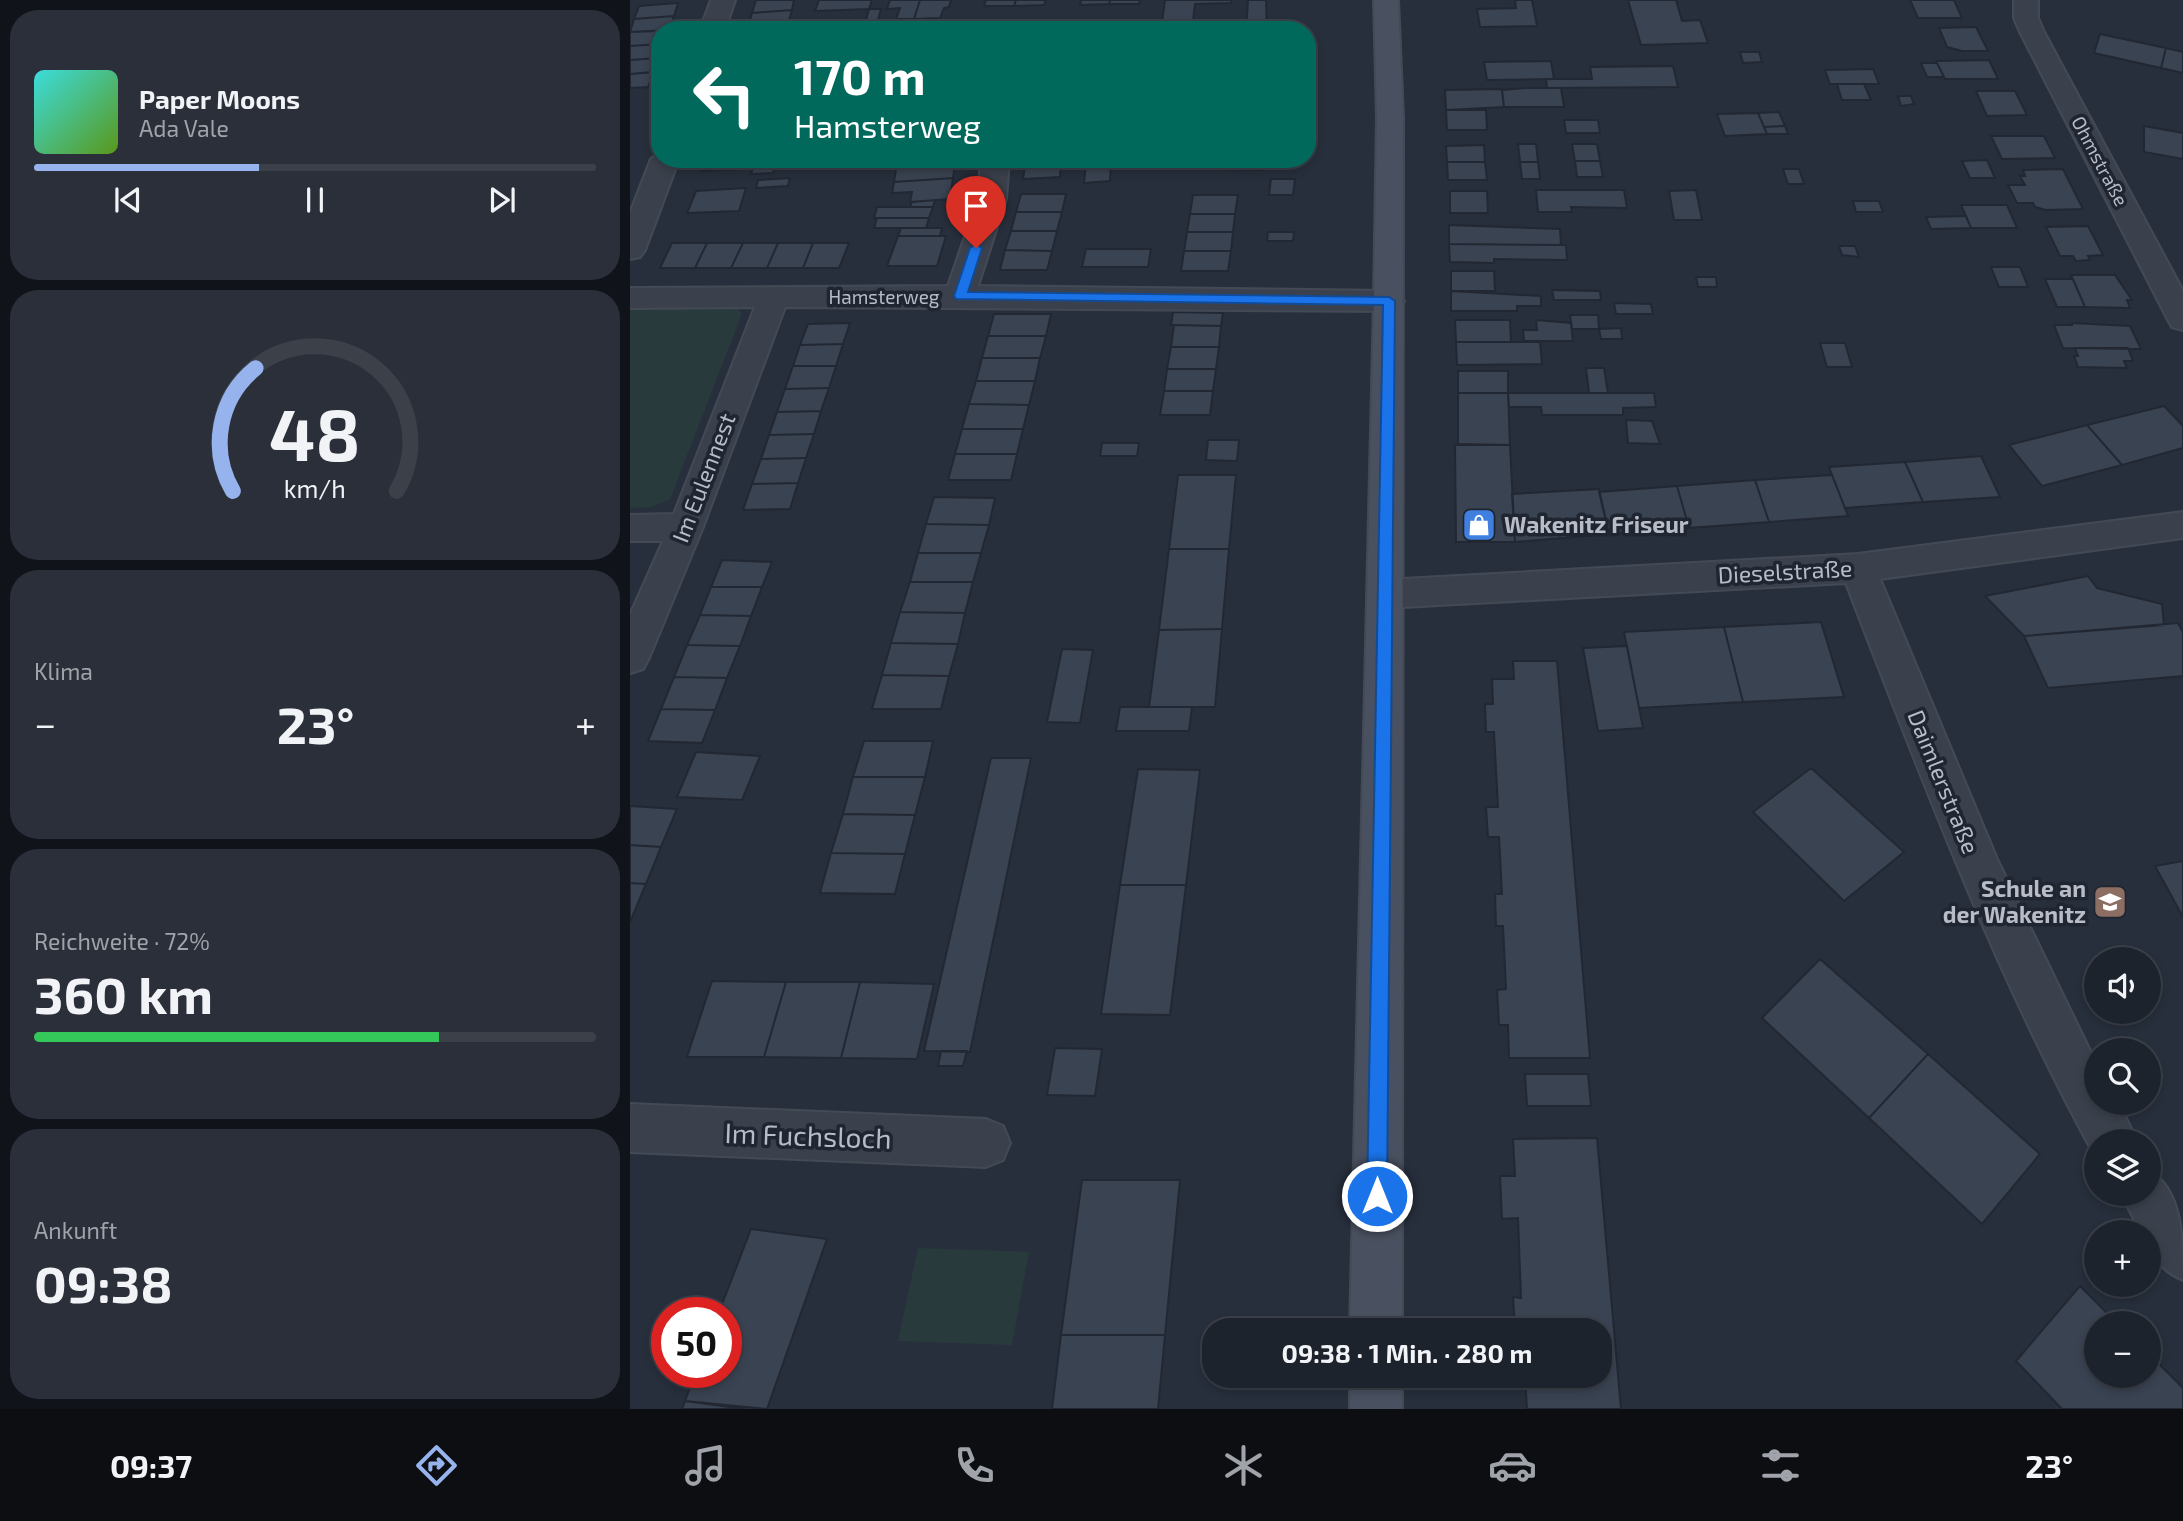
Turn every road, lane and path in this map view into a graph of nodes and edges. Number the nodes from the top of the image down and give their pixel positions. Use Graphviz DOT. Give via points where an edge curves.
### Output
graph roads {
  1 [pos="723,0"];
  2 [pos="1386,0"];
  3 [pos="2026,0"];
  4 [pos="715,21"];
  5 [pos="660,168"];
  6 [pos="994,168"];
  7 [pos="640,201"];
  8 [pos="630,250"];
  9 [pos="960,296"];
  10 [pos="630,298"];
  11 [pos="774,298"];
  12 [pos="1389,301"];
  13 [pos="2183,320"];
  14 [pos="2183,525"];
  15 [pos="630,527"];
  16 [pos="686,527"];
  17 [pos="1858,568"];
  18 [pos="1385,594"];
  19 [pos="630,658"];
  20 [pos="630,1128"];
  21 [pos="2106,1129"];
  22 [pos="986,1143"];
  23 [pos="2152,1206"];
  24 [pos="2183,1255"];
  25 [pos="1376,1318"];
  26 [pos="1376,1388"];
  27 [pos="1376,1409"];
  1 -- 4 [label="street"];
  2 -- 12 [label="main road"];
  3 -- 13 [label="street, Ohmstraße" via="2032,32"];
  5 -- 7 [label="street"];
  6 -- 9 [label="street" via="992,199"];
  7 -- 8 [label="street"];
  9 -- 11 [label="street, Hamsterweg"];
  9 -- 12 [label="street, Hamsterweg"];
  10 -- 11 [label="street, Hamsterweg"];
  11 -- 16 [label="street, Im Eulennest"];
  12 -- 18 [label="main road"];
  14 -- 17 [label="street, Dieselstraße"];
  15 -- 16 [label="street"];
  16 -- 19 [label="street, Im Eulennest"];
  17 -- 18 [label="street, Dieselstraße"];
  17 -- 21 [label="street, Daimlerstraße" via="1962,831 2013,946"];
  18 -- 25 [label="main road"];
  20 -- 22 [label="street, Im Fuchsloch"];
  23 -- 24 [label="street"];
  26 -- 27 [label="main road"];
}
